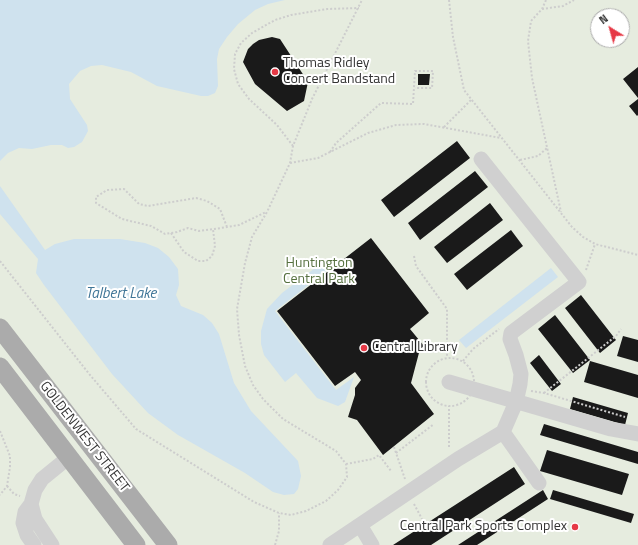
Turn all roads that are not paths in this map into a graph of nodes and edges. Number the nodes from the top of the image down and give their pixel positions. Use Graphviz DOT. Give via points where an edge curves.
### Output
graph roads {
  1 [pos="480,159"];
  2 [pos="0,328"];
  3 [pos="0,367"];
  4 [pos="449,382"];
  5 [pos="516,402"];
  6 [pos="503,432"];
  7 [pos="638,434"];
  8 [pos="69,457"];
  9 [pos="539,483"];
  10 [pos="31,502"];
  11 [pos="360,525"];
  12 [pos="34,545"];
  13 [pos="52,545"];
  14 [pos="136,545"];
  15 [pos="168,545"];
  16 [pos="330,545"];
  17 [pos="372,545"];
  1 -- 5 [label="lane" via="579,282 511,333 510,339 521,374"];
  2 -- 15 [label="main road, GOLDENWEST STREET"];
  3 -- 8 [label="main road, GOLDENWEST STREET"];
  4 -- 5 [label="lane"];
  5 -- 6 [label="lane"];
  5 -- 7 [label="lane" via="611,429"];
  6 -- 9 [label="lane"];
  6 -- 11 [label="lane"];
  8 -- 10 [label="lane" via="42,479"];
  8 -- 14 [label="main road, GOLDENWEST STREET"];
  10 -- 12 [label="lane" via="25,512 23,523"];
  10 -- 13 [label="lane" via="34,519"];
  11 -- 16 [label="lane"];
  11 -- 17 [label="lane"];
}
